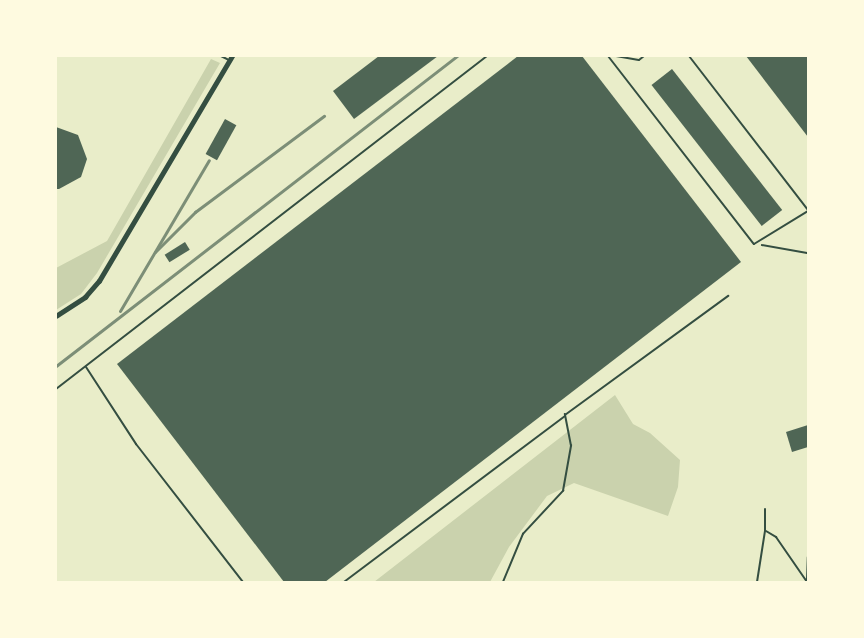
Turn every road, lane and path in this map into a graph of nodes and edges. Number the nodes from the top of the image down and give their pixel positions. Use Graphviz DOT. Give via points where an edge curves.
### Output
graph roads {
  1 [pos="221,56"];
  2 [pos="488,56"];
  3 [pos="608,56"];
  4 [pos="616,56"];
  5 [pos="644,56"];
  6 [pos="689,56"];
  7 [pos="230,58"];
  8 [pos="808,210"];
  9 [pos="754,244"];
  10 [pos="808,253"];
  11 [pos="728,296"];
  12 [pos="56,316"];
  13 [pos="86,367"];
  14 [pos="56,389"];
  15 [pos="565,416"];
  16 [pos="765,508"];
  17 [pos="765,531"];
  18 [pos="808,558"];
  19 [pos="243,582"];
  20 [pos="344,582"];
  21 [pos="503,582"];
  22 [pos="758,582"];
  23 [pos="807,582"];
  1 -- 7 [label="lane"];
  2 -- 13 [label="lane"];
  3 -- 9 [label="lane"];
  4 -- 5 [label="lane" via="639,60"];
  6 -- 8 [label="lane"];
  7 -- 12 [label="street" via="99,281 85,297"];
  8 -- 9 [label="lane"];
  9 -- 10 [label="path"];
  11 -- 15 [label="path"];
  13 -- 14 [label="lane"];
  13 -- 19 [label="lane" via="136,444"];
  15 -- 20 [label="path"];
  15 -- 21 [label="path" via="571,446 563,491 523,534"];
  16 -- 17 [label="lane"];
  17 -- 22 [label="lane"];
  17 -- 23 [label="lane" via="777,537"];
  18 -- 23 [label="lane"];
}
